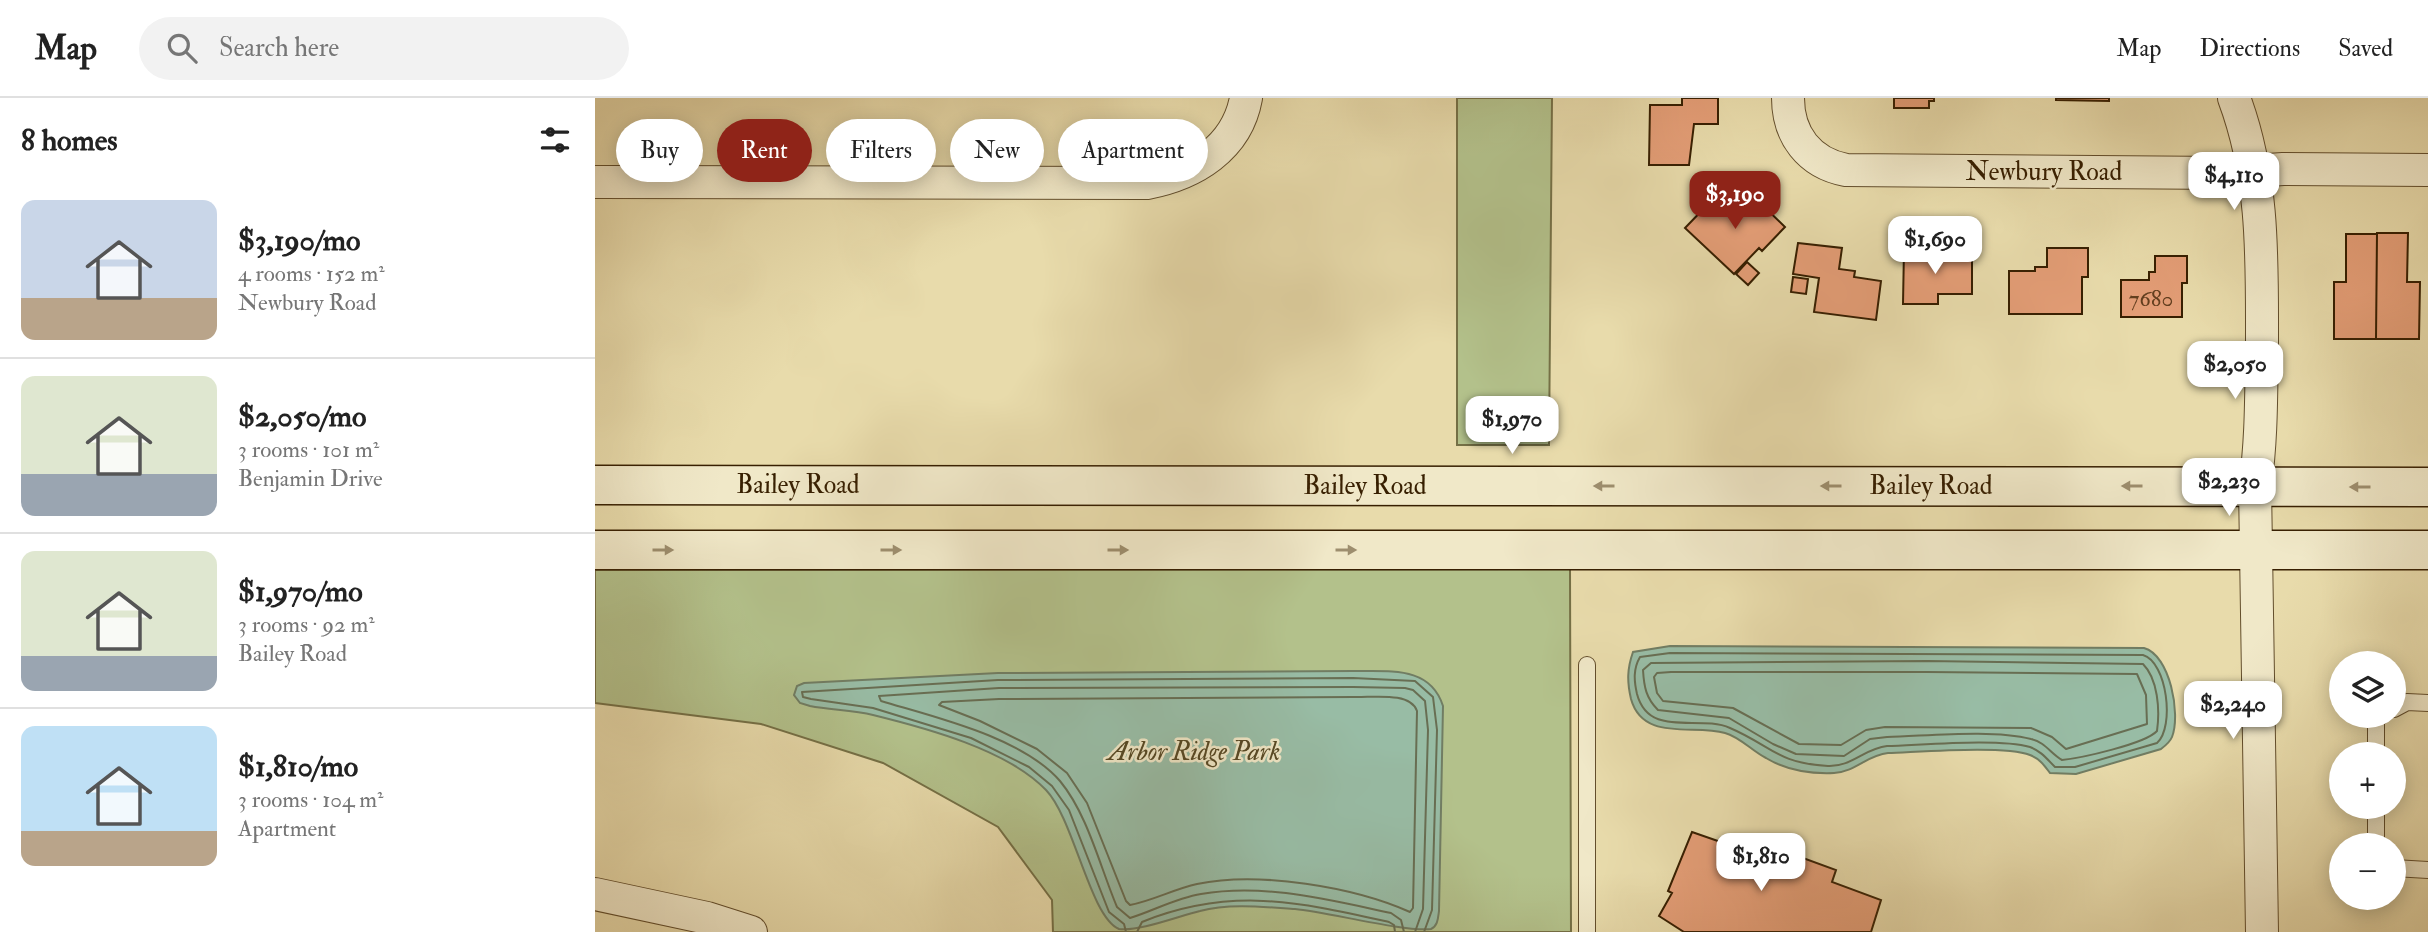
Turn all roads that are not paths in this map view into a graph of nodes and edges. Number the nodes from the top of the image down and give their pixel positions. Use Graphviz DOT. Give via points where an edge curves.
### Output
graph roads {
  1 [pos="1246,98"];
  2 [pos="1788,98"];
  3 [pos="2234,98"];
  4 [pos="2428,170"];
  5 [pos="2255,171"];
  6 [pos="595,182"];
  7 [pos="595,485"];
  8 [pos="2255,486"];
  9 [pos="2428,488"];
  10 [pos="595,550"];
  11 [pos="2256,550"];
  12 [pos="2428,551"];
  13 [pos="1587,665"];
  14 [pos="2428,702"];
  15 [pos="2406,703"];
  16 [pos="2406,869"];
  17 [pos="2428,870"];
  18 [pos="595,894"];
  19 [pos="751,932"];
  20 [pos="1587,932"];
  21 [pos="2262,932"];
  1 -- 6 [label="street" via="1243,117 1202,164 1174,178 1147,183"];
  2 -- 5 [label="street, Newbury Road" via="1790,121 1800,142 1821,161 1846,170"];
  3 -- 5 [label="street"];
  4 -- 5 [label="street, Newbury Road"];
  5 -- 8 [label="street" via="2262,250 2261,447"];
  8 -- 7 [label="main road, Bailey Road, one-way"];
  9 -- 8 [label="main road, Bailey Road, one-way"];
  8 -- 11 [label="street"];
  10 -- 11 [label="main road, one-way"];
  11 -- 12 [label="main road"];
  11 -- 21 [label="street"];
  13 -- 20 [label="lane"];
  14 -- 15 [label="lane"];
  16 -- 17 [label="lane"];
  18 -- 19 [label="street"];
}
